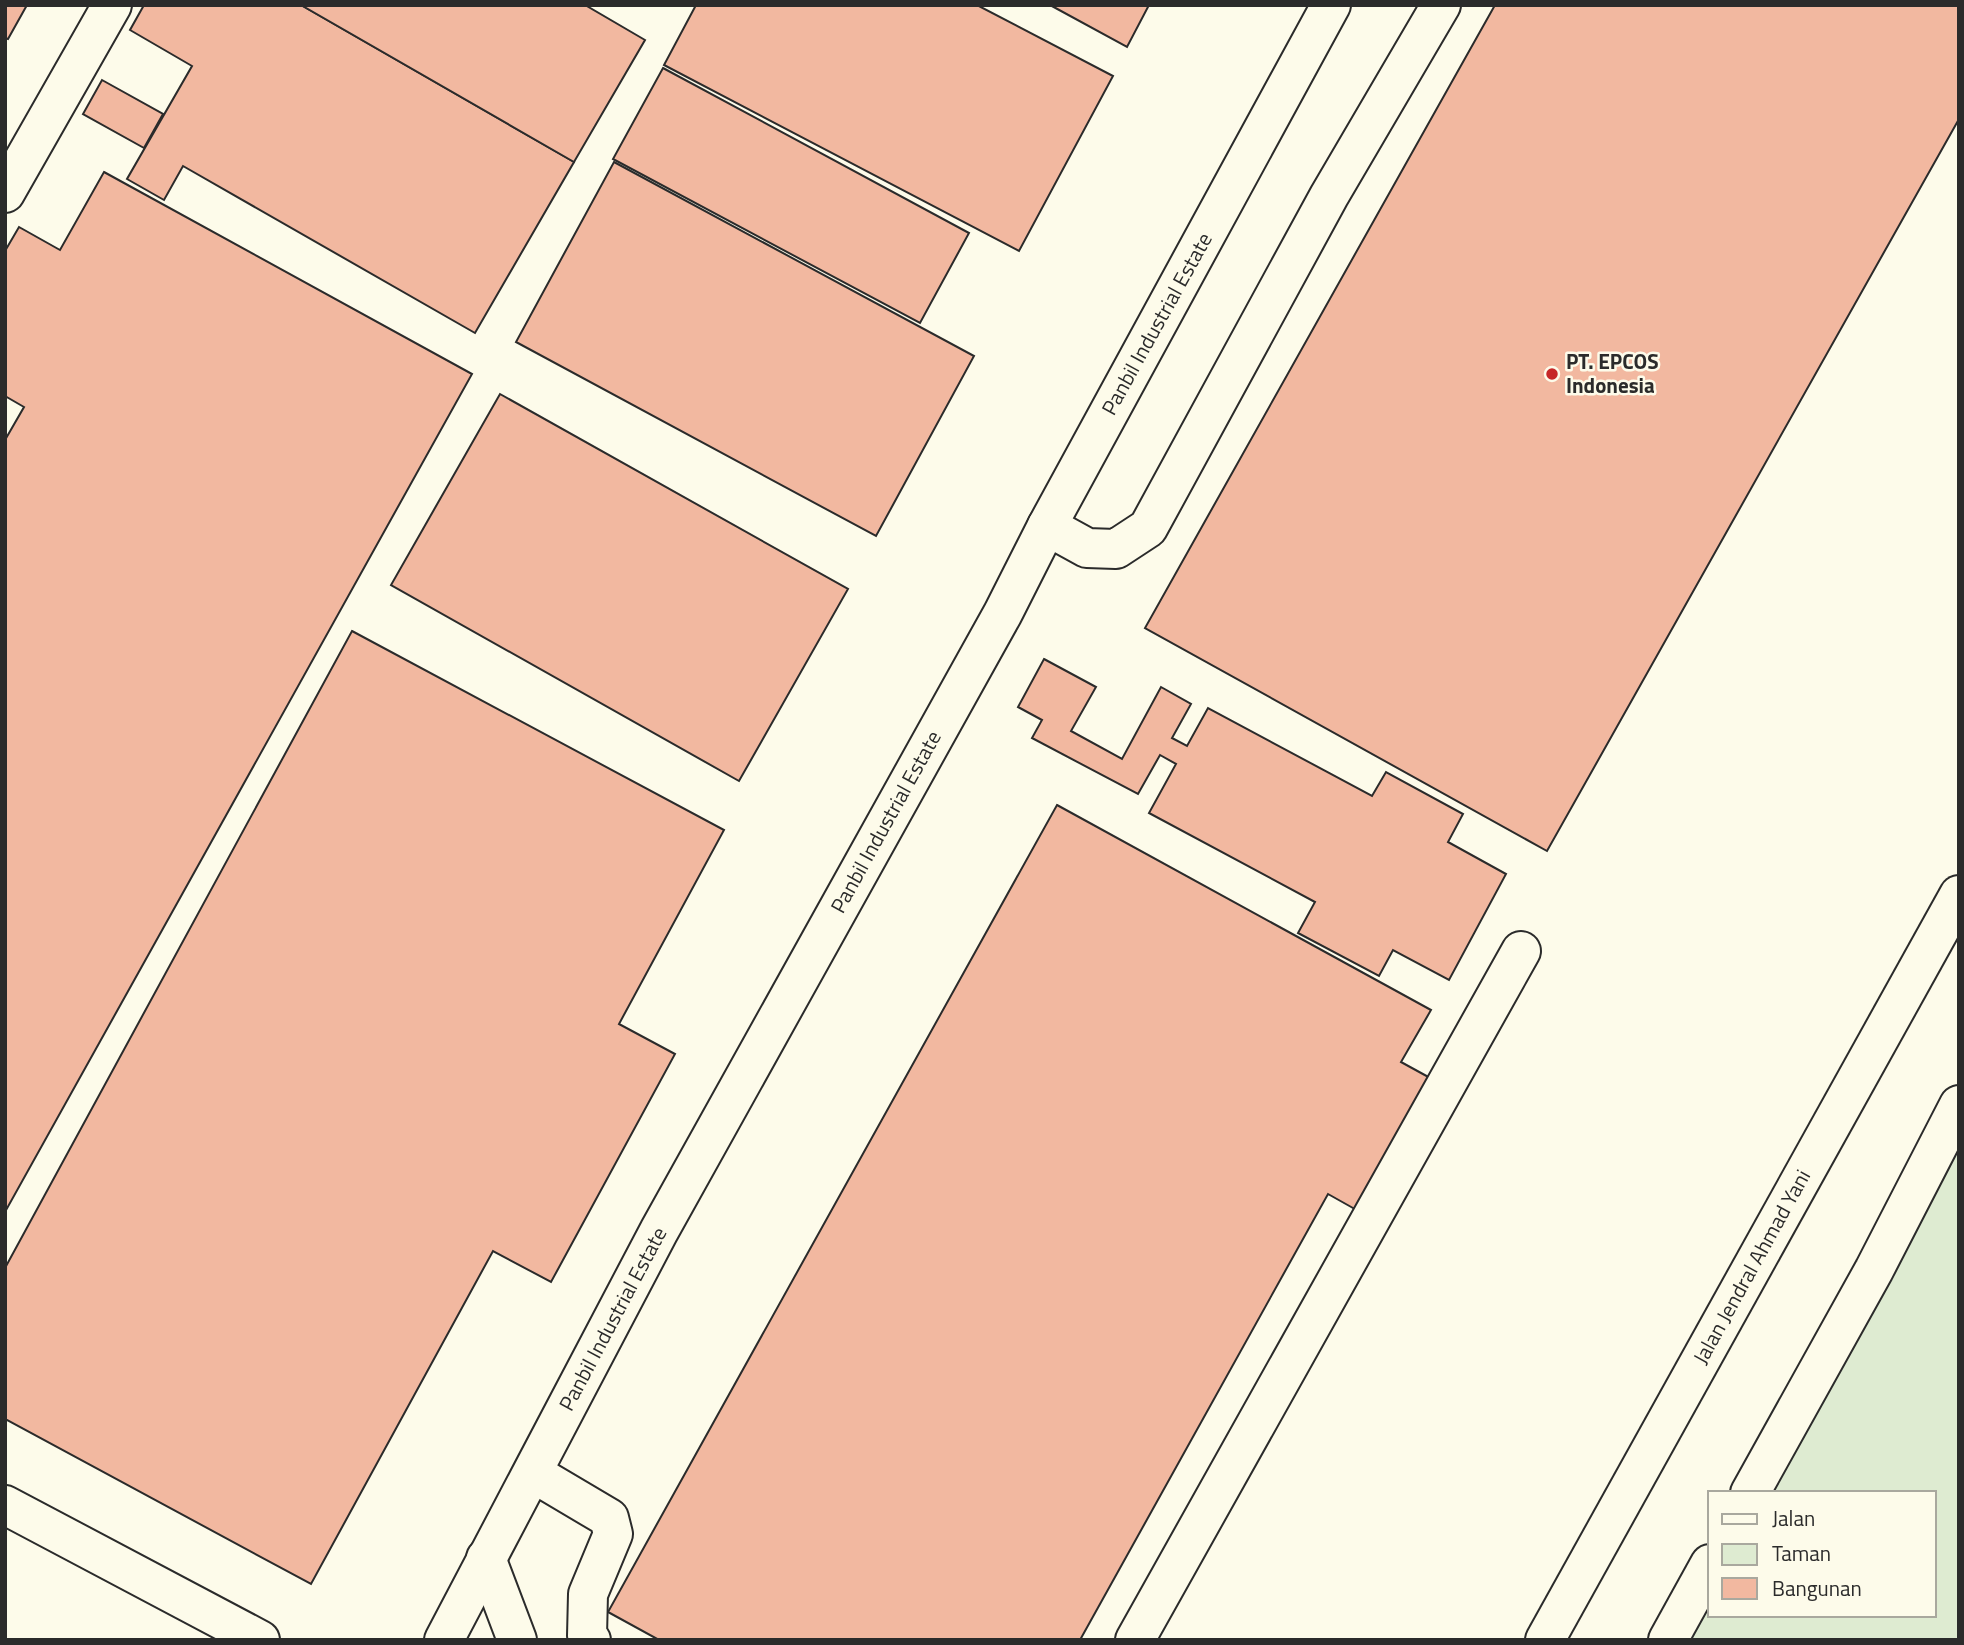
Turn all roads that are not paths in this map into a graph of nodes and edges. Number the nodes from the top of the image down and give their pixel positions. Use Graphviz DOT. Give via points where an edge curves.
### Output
graph roads {
  1 [pos="112,5"];
  2 [pos="1331,5"];
  3 [pos="1441,5"];
  4 [pos="5,193"];
  5 [pos="1047,526"];
  6 [pos="1959,895"];
  7 [pos="1521,951"];
  8 [pos="1959,1105"];
  9 [pos="533,1473"];
  10 [pos="1751,1491"];
  11 [pos="9,1514"];
  12 [pos="486,1559"];
  13 [pos="1708,1568"];
  14 [pos="260,1640"];
  15 [pos="444,1640"];
  16 [pos="517,1640"];
  17 [pos="591,1640"];
  18 [pos="1135,1640"];
  19 [pos="1545,1640"];
  20 [pos="1668,1640"];
  1 -- 4 [label="main road"];
  2 -- 5 [label="main road, Panbil Industrial Estate"];
  3 -- 5 [label="main road" via="1329,196 1148,528 1116,549 1087,548"];
  5 -- 9 [label="main road, Panbil Industrial Estate" via="659,1231"];
  6 -- 19 [label="main road, Jalan Jendral Ahmad Yani"];
  7 -- 18 [label="main road"];
  8 -- 10 [label="main road"];
  9 -- 12 [label="main road, Panbil Industrial Estate"];
  9 -- 17 [label="main road" via="609,1518 613,1534 588,1594 587,1636"];
  11 -- 14 [label="main road"];
  12 -- 15 [label="main road, Panbil Industrial Estate"];
  12 -- 16 [label="main road"];
  13 -- 20 [label="main road"];
}
